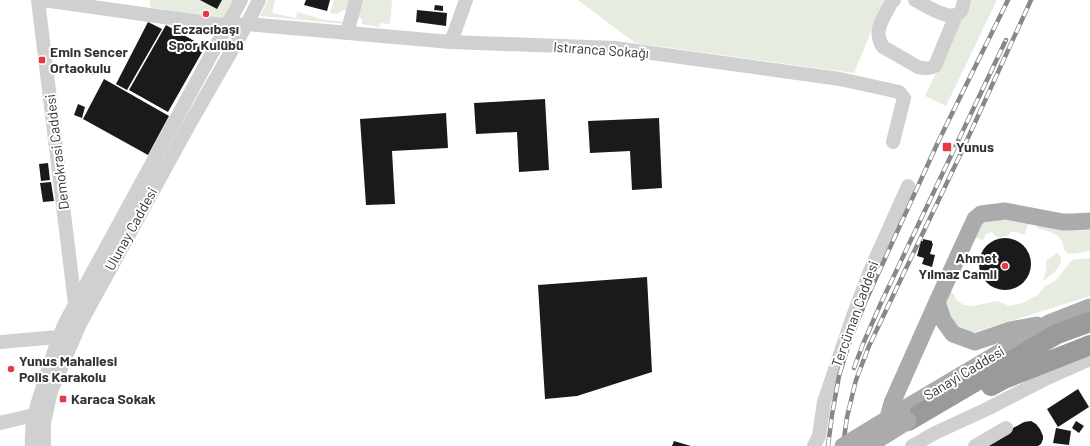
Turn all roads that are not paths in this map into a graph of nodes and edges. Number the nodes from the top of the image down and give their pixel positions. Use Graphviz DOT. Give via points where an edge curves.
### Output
graph roads {
  1 [pos="38,0"];
  2 [pos="43,0"];
  3 [pos="242,0"];
  4 [pos="259,0"];
  5 [pos="356,0"];
  6 [pos="466,0"];
  7 [pos="894,0"];
  8 [pos="915,0"];
  9 [pos="964,0"];
  10 [pos="956,15"];
  11 [pos="247,24"];
  12 [pos="228,26"];
  13 [pos="347,33"];
  14 [pos="451,42"];
  15 [pos="893,142"];
  16 [pos="908,186"];
  17 [pos="1090,221"];
  18 [pos="937,302"];
  19 [pos="1090,307"];
  20 [pos="81,308"];
  21 [pos="1090,322"];
  22 [pos="1049,323"];
  23 [pos="58,337"];
  24 [pos="0,342"];
  25 [pos="1088,349"];
  26 [pos="905,415"];
  27 [pos="34,416"];
  28 [pos="0,422"];
  29 [pos="1006,428"];
  30 [pos="32,446"];
  31 [pos="44,446"];
  32 [pos="814,446"];
  33 [pos="843,446"];
  34 [pos="868,446"];
  35 [pos="880,446"];
  36 [pos="912,446"];
  37 [pos="975,446"];
  1 -- 20 [label="street, Demokrasi Caddesi"];
  2 -- 12 [label="street"];
  3 -- 12 [label="street, Ulunay Caddesi"];
  4 -- 11 [label="street, Ulunay Caddesi"];
  5 -- 13 [label="street"];
  6 -- 14 [label="street"];
  7 -- 10 [label="street" via="879,28 880,44 918,67 935,66"];
  8 -- 10 [label="street" via="942,15"];
  9 -- 10 [label="street" via="963,7"];
  11 -- 12 [label="street"];
  11 -- 13 [label="street, Istıranca Sokağı"];
  11 -- 20 [label="street, Ulunay Caddesi"];
  12 -- 20 [label="street, Ulunay Caddesi"];
  13 -- 14 [label="street, Istıranca Sokağı"];
  14 -- 15 [label="street, Istıranca Sokağı" via="616,48 855,82 898,92 904,98"];
  16 -- 32 [label="street, Tercüman Caddesi" via="870,271 852,319 824,402 819,436"];
  17 -- 18 [label="main road" via="1063,222 1005,211 981,214 975,219"];
  18 -- 22 [label="main road" via="943,320 953,334 975,342 1010,330"];
  18 -- 35 [label="main road" via="892,403"];
  19 -- 22 [label="main road, Sanayi Caddesi"];
  20 -- 23 [label="street, Ulunay Caddesi"];
  20 -- 31 [label="street, Ulunay Caddesi" via="51,391 44,423"];
  21 -- 26 [label="highway" via="1057,334"];
  22 -- 26 [label="main road, Sanayi Caddesi"];
  23 -- 24 [label="street"];
  23 -- 27 [label="street, Ulunay Caddesi"];
  25 -- 26 [label="highway" via="1004,379 947,409"];
  25 -- 36 [label="street" via="1047,378"];
  26 -- 33 [label="main road, Sanayi Caddesi, bridge"];
  26 -- 34 [label="main road, Sanayi Caddesi, bridge"];
  27 -- 28 [label="street"];
  27 -- 30 [label="street, Ulunay Caddesi"];
  29 -- 37 [label="street"];
}
